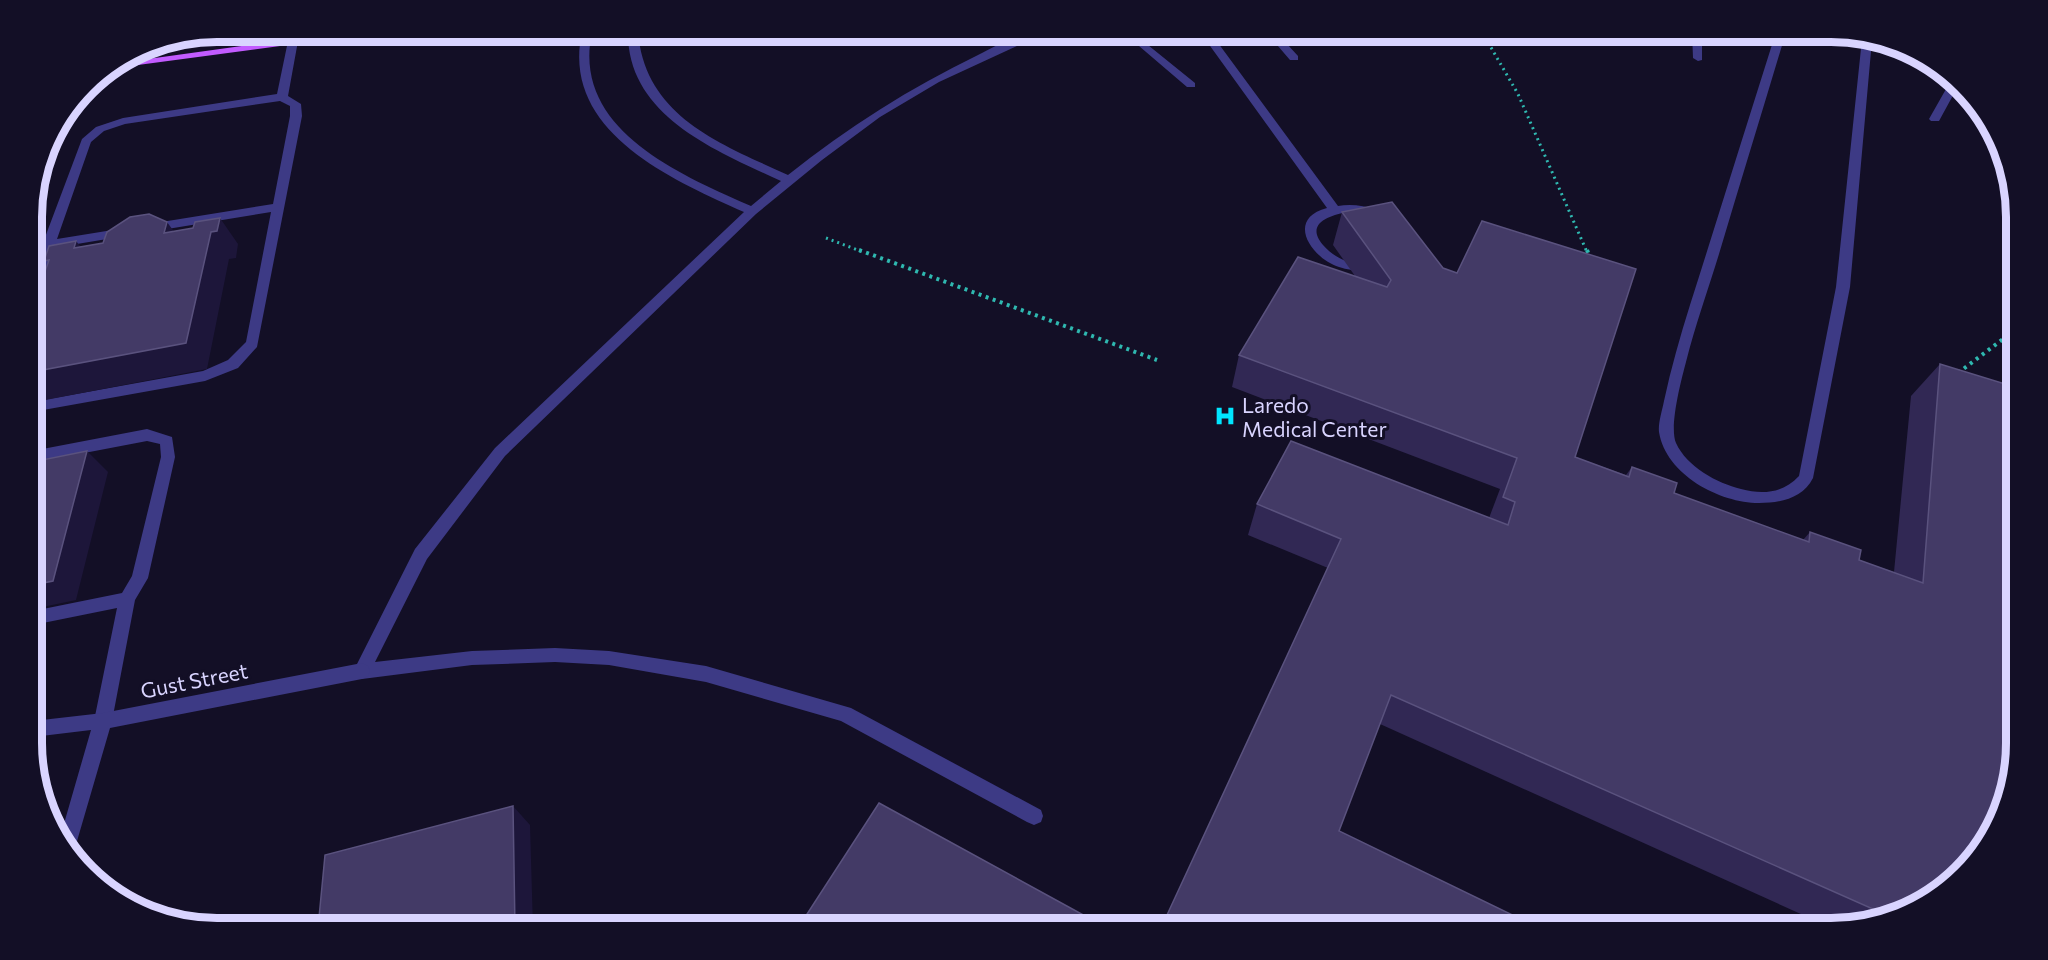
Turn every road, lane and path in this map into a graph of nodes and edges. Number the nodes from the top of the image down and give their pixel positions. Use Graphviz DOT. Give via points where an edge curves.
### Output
graph roads {
  1 [pos="286,42"];
  2 [pos="293,42"];
  3 [pos="586,42"];
  4 [pos="634,42"];
  5 [pos="1016,42"];
  6 [pos="1212,42"];
  7 [pos="1280,42"];
  8 [pos="1488,42"];
  9 [pos="1697,42"];
  10 [pos="1778,42"];
  11 [pos="1143,44"];
  12 [pos="1866,45"];
  13 [pos="1294,58"];
  14 [pos="1698,58"];
  15 [pos="133,64"];
  16 [pos="1191,85"];
  17 [pos="1951,89"];
  18 [pos="282,97"];
  19 [pos="1935,119"];
  20 [pos="789,180"];
  21 [pos="279,207"];
  22 [pos="1334,209"];
  23 [pos="752,211"];
  24 [pos="826,238"];
  25 [pos="48,245"];
  26 [pos="1590,259"];
  27 [pos="42,262"];
  28 [pos="2006,337"];
  29 [pos="1157,360"];
  30 [pos="1949,380"];
  31 [pos="42,405"];
  32 [pos="42,455"];
  33 [pos="127,599"];
  34 [pos="42,616"];
  35 [pos="362,671"];
  36 [pos="103,721"];
  37 [pos="42,728"];
  38 [pos="1034,816"];
  39 [pos="69,836"];
  1 -- 15 [label="main road"];
  2 -- 18 [label="street"];
  3 -- 23 [label="street" via="583,63 588,80 600,109 616,131 687,181"];
  4 -- 20 [label="street" via="643,78 682,124"];
  5 -- 20 [label="street" via="935,80 876,115"];
  6 -- 22 [label="street"];
  7 -- 13 [label="street"];
  8 -- 26 [label="path" via="1518,94"];
  9 -- 14 [label="street"];
  10 -- 12 [label="street" via="1679,362 1666,429 1673,452 1701,479 1726,491 1760,498 1794,490 1806,478 1843,287"];
  11 -- 16 [label="street"];
  17 -- 19 [label="street"];
  18 -- 21 [label="street" via="295,104 296,116"];
  18 -- 25 [label="street" via="123,121 100,129 86,141"];
  20 -- 23 [label="street"];
  21 -- 25 [label="street"];
  21 -- 31 [label="street" via="252,344 233,364 205,376"];
  22 -- 22 [label="street" via="1361,210 1387,220 1400,237 1396,255 1388,261 1361,267 1345,265 1319,251 1311,241 1313,221"];
  23 -- 35 [label="street" via="500,452 421,554"];
  24 -- 29 [label="path"];
  25 -- 27 [label="street"];
  28 -- 30 [label="path"];
  32 -- 33 [label="street" via="147,435 167,441 168,457 140,578"];
  33 -- 34 [label="street"];
  33 -- 36 [label="street"];
  35 -- 36 [label="street, Gust Street"];
  35 -- 38 [label="street, Gust Street" via="472,658 555,655 609,658 706,674 845,714"];
  36 -- 37 [label="street, Gust Street"];
  36 -- 39 [label="street"];
}
